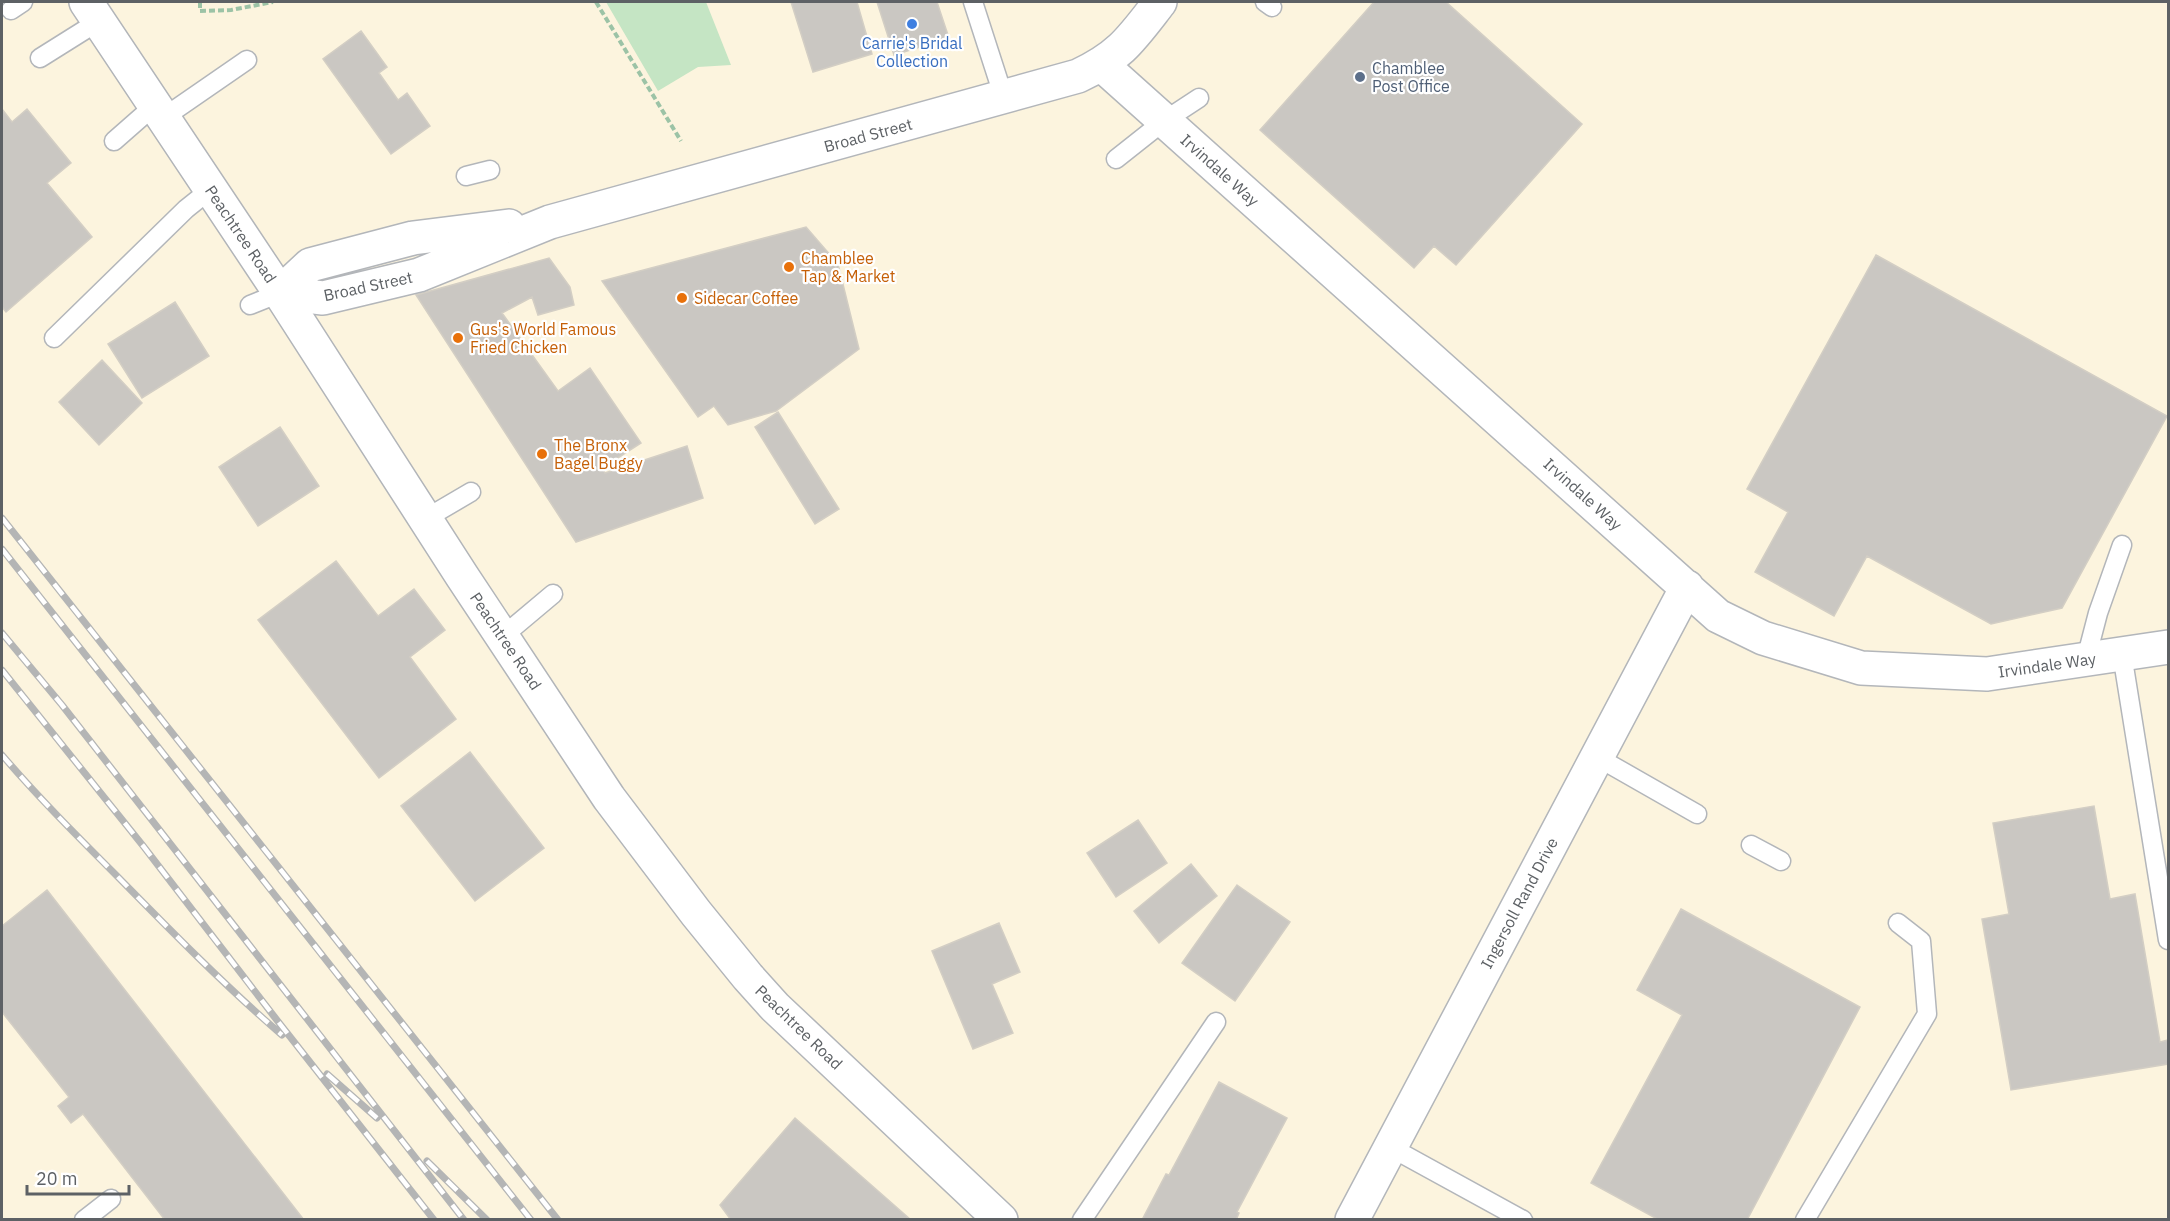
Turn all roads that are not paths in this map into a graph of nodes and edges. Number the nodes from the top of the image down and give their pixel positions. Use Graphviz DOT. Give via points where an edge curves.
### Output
graph roads {
  1 [pos="973,2"];
  2 [pos="1160,2"];
  3 [pos="93,11"];
  4 [pos="39,58"];
  5 [pos="248,60"];
  6 [pos="1102,65"];
  7 [pos="1004,98"];
  8 [pos="1200,98"];
  9 [pos="159,112"];
  10 [pos="1164,121"];
  11 [pos="114,141"];
  12 [pos="1116,159"];
  13 [pos="490,170"];
  14 [pos="466,176"];
  15 [pos="211,189"];
  16 [pos="280,293"];
  17 [pos="250,305"];
  18 [pos="54,338"];
  19 [pos="471,492"];
  20 [pos="425,519"];
  21 [pos="2122,545"];
  22 [pos="1687,587"];
  23 [pos="553,594"];
  24 [pos="503,636"];
  25 [pos="2169,647"];
  26 [pos="2121,654"];
  27 [pos="2086,660"];
  28 [pos="1597,757"];
  29 [pos="1697,814"];
  30 [pos="1751,845"];
  31 [pos="1781,861"];
  32 [pos="1898,923"];
  33 [pos="2168,939"];
  34 [pos="1216,1022"];
  35 [pos="1390,1147"];
  36 [pos="111,1198"];
  37 [pos="84,1220"];
  38 [pos="1001,1220"];
  39 [pos="1082,1220"];
  40 [pos="1352,1220"];
  41 [pos="1522,1220"];
  42 [pos="1805,1220"];
  1 -- 7 [label="lane"];
  2 -- 6 [label="street, Broad Street" via="1121,50"];
  3 -- 4 [label="lane"];
  3 -- 9 [label="street, Peachtree Road"];
  5 -- 9 [label="lane"];
  6 -- 7 [label="street, Broad Street"];
  6 -- 10 [label="street, Irvindale Way"];
  7 -- 16 [label="street, Broad Street" via="550,222 413,238 310,265"];
  8 -- 10 [label="lane"];
  9 -- 11 [label="lane"];
  9 -- 15 [label="street, Peachtree Road"];
  10 -- 12 [label="lane"];
  10 -- 22 [label="street, Irvindale Way"];
  13 -- 14 [label="lane"];
  15 -- 16 [label="street, Peachtree Road"];
  15 -- 18 [label="lane" via="186,208"];
  16 -- 17 [label="lane"];
  16 -- 20 [label="street, Peachtree Road"];
  19 -- 20 [label="lane"];
  20 -- 24 [label="street, Peachtree Road"];
  21 -- 27 [label="lane"];
  22 -- 27 [label="street, Irvindale Way" via="1718,616 1763,638 1860,668 1987,674"];
  22 -- 28 [label="street, Ingersoll Rand Drive"];
  23 -- 24 [label="lane"];
  24 -- 38 [label="street, Peachtree Road" via="609,798 748,977"];
  25 -- 26 [label="street, Irvindale Way"];
  26 -- 27 [label="street, Irvindale Way"];
  26 -- 33 [label="lane"];
  28 -- 29 [label="lane"];
  28 -- 35 [label="street, Ingersoll Rand Drive"];
  30 -- 31 [label="lane"];
  32 -- 42 [label="lane" via="1921,941 1927,1014"];
  34 -- 39 [label="lane"];
  35 -- 40 [label="street, Ingersoll Rand Drive"];
  35 -- 41 [label="lane"];
  36 -- 37 [label="lane"];
}
